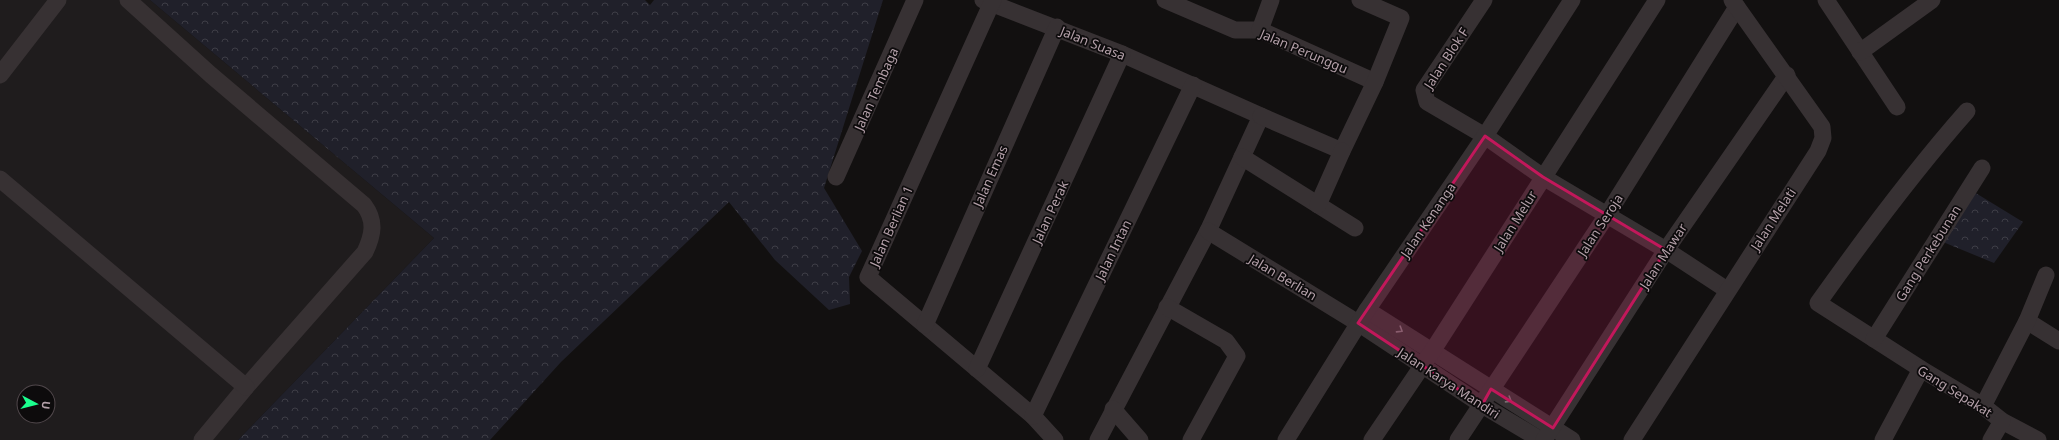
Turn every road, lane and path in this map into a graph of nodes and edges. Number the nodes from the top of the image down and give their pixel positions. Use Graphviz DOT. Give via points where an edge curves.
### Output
graph roads {
  1 [pos="58,0"];
  2 [pos="128,0"];
  3 [pos="915,0"];
  4 [pos="1165,0"];
  5 [pos="1271,0"];
  6 [pos="1360,0"];
  7 [pos="1484,0"];
  8 [pos="1572,0"];
  9 [pos="1657,0"];
  10 [pos="1826,0"];
  11 [pos="1932,0"];
  12 [pos="989,1"];
  13 [pos="1735,3"];
  14 [pos="1057,28"];
  15 [pos="1260,30"];
  16 [pos="1860,52"];
  17 [pos="1122,54"];
  18 [pos="0,75"];
  19 [pos="1787,75"];
  20 [pos="1375,82"];
  21 [pos="1193,85"];
  22 [pos="1897,108"];
  23 [pos="1967,111"];
  24 [pos="1262,116"];
  25 [pos="1485,136"];
  26 [pos="1342,151"];
  27 [pos="1242,157"];
  28 [pos="1982,168"];
  29 [pos="836,177"];
  30 [pos="1543,177"];
  31 [pos="0,179"];
  32 [pos="1318,205"];
  33 [pos="1607,215"];
  34 [pos="1355,228"];
  35 [pos="1208,231"];
  36 [pos="1666,250"];
  37 [pos="2046,275"];
  38 [pos="1727,290"];
  39 [pos="1167,307"];
  40 [pos="1362,316"];
  41 [pos="2027,321"];
  42 [pos="925,325"];
  43 [pos="1874,339"];
  44 [pos="2059,341"];
  45 [pos="1433,350"];
  46 [pos="1422,366"];
  47 [pos="977,369"];
  48 [pos="1921,370"];
  49 [pos="246,387"];
  50 [pos="1491,389"];
  51 [pos="1482,405"];
  52 [pos="1983,406"];
  53 [pos="1113,410"];
  54 [pos="1033,416"];
  55 [pos="2002,421"];
  56 [pos="1546,436"];
  57 [pos="202,440"];
  58 [pos="1055,440"];
  59 [pos="1098,440"];
  60 [pos="1140,440"];
  61 [pos="1191,440"];
  62 [pos="1286,440"];
  63 [pos="1372,440"];
  64 [pos="1458,440"];
  65 [pos="1572,440"];
  66 [pos="1632,440"];
  67 [pos="1883,440"];
  68 [pos="1991,440"];
  69 [pos="2038,440"];
  1 -- 18 [label="street"];
  2 -- 49 [label="street" via="211,75 364,205 371,215 372,239 365,252"];
  3 -- 29 [label="street, Jalan Tembaga"];
  4 -- 15 [label="street, Jalan Perunggu" via="1235,30"];
  5 -- 15 [label="street"];
  6 -- 20 [label="street" via="1401,18"];
  7 -- 25 [label="street, Jalan Blok F" via="1424,90 1428,102"];
  8 -- 25 [label="street, Jalan Kenanga"];
  9 -- 30 [label="street, Jalan Melur"];
  10 -- 16 [label="street"];
  11 -- 16 [label="street"];
  12 -- 14 [label="street, Jalan Suasa"];
  12 -- 42 [label="street, Jalan Berlian 1" via="868,277"];
  13 -- 19 [label="street, Jalan Melati"];
  13 -- 33 [label="street, Jalan Seroja"];
  14 -- 17 [label="street, Jalan Suasa"];
  14 -- 42 [label="street, Jalan Emas"];
  15 -- 20 [label="street, Jalan Perunggu"];
  16 -- 22 [label="street"];
  17 -- 21 [label="street, Jalan Suasa"];
  17 -- 47 [label="street, Jalan Perak"];
  19 -- 36 [label="street, Jalan Mawar"];
  19 -- 38 [label="street, Jalan Melati" via="1822,127 1823,138 1818,151"];
  20 -- 26 [label="street"];
  21 -- 24 [label="street, Jalan Suasa"];
  21 -- 54 [label="street, Jalan Intan"];
  23 -- 43 [label="street, Gang Sepakat" via="1929,154 1870,229 1818,303"];
  24 -- 26 [label="street, Jalan Suasa"];
  24 -- 27 [label="street"];
  25 -- 30 [label="street"];
  25 -- 40 [label="street, Jalan Kenanga"];
  26 -- 32 [label="street"];
  27 -- 32 [label="street"];
  27 -- 35 [label="street"];
  28 -- 43 [label="street, Gang Perkebunan"];
  30 -- 33 [label="street"];
  30 -- 45 [label="street, Jalan Melur"];
  31 -- 49 [label="street"];
  32 -- 34 [label="street"];
  33 -- 36 [label="street"];
  33 -- 50 [label="street, Jalan Seroja"];
  35 -- 39 [label="street"];
  35 -- 40 [label="street, Jalan Berlian"];
  36 -- 38 [label="street"];
  36 -- 56 [label="street, Jalan Mawar"];
  37 -- 41 [label="street"];
  38 -- 66 [label="street, Jalan Melati"];
  39 -- 53 [label="street"];
  39 -- 61 [label="street" via="1226,341 1237,356"];
  40 -- 45 [label="street, one-way"];
  40 -- 46 [label="street, Jalan Karya Mandiri"];
  40 -- 62 [label="street, Jalan Kenanga"];
  41 -- 44 [label="street"];
  41 -- 52 [label="street"];
  42 -- 47 [label="street, Jalan Berlian 1"];
  43 -- 48 [label="street, Gang Sepakat"];
  45 -- 46 [label="street, Jalan Melur"];
  45 -- 50 [label="street"];
  46 -- 51 [label="street, Jalan Karya Mandiri"];
  46 -- 63 [label="street, Jalan Melur"];
  47 -- 54 [label="street, Jalan Berlian 1"];
  48 -- 52 [label="street, Gang Sepakat"];
  48 -- 67 [label="street"];
  49 -- 57 [label="street"];
  50 -- 51 [label="street, Jalan Seroja"];
  50 -- 56 [label="street, one-way"];
  51 -- 56 [label="street, Jalan Karya Mandiri"];
  51 -- 64 [label="street, Jalan Seroja"];
  52 -- 55 [label="street, Gang Sepakat"];
  53 -- 59 [label="street"];
  53 -- 60 [label="street"];
  54 -- 58 [label="street, Jalan Berlian 1"];
  55 -- 68 [label="street"];
  55 -- 69 [label="street, Gang Sepakat"];
  56 -- 65 [label="street"];
}
